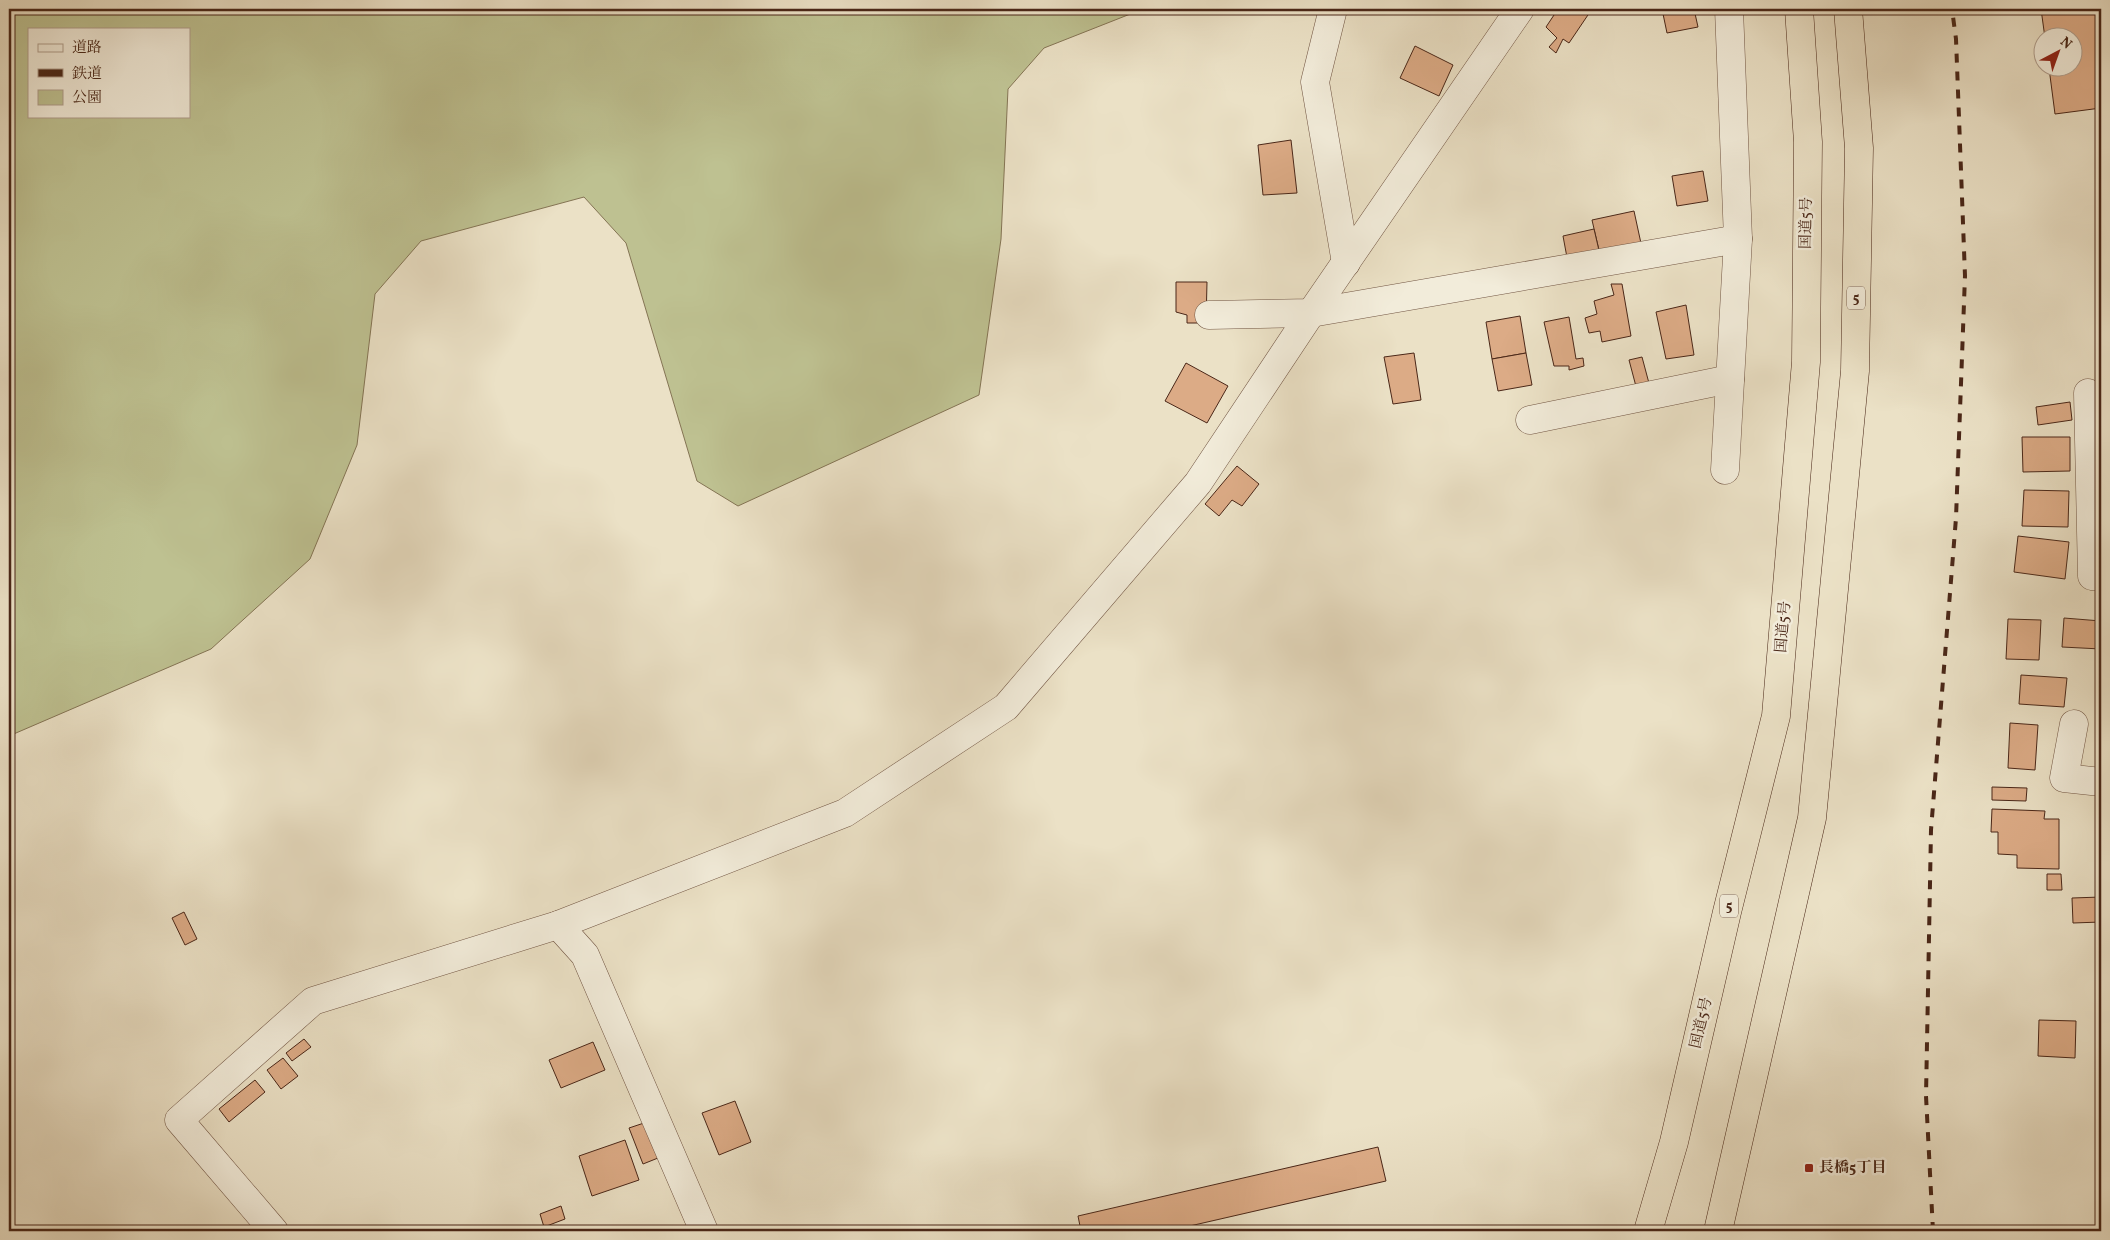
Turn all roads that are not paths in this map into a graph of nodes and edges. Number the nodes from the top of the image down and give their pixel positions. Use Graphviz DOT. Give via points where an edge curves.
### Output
graph roads {
  1 [pos="1334,9"];
  2 [pos="1520,9"];
  3 [pos="1729,9"];
  4 [pos="1799,9"];
  5 [pos="1848,9"];
  6 [pos="1738,239"];
  7 [pos="1346,263"];
  8 [pos="1311,313"];
  9 [pos="1209,315"];
  10 [pos="1730,379"];
  11 [pos="2088,393"];
  12 [pos="1530,420"];
  13 [pos="1725,470"];
  14 [pos="2101,577"];
  15 [pos="2074,724"];
  16 [pos="2101,782"];
  17 [pos="558,925"];
  18 [pos="274,1231"];
  19 [pos="704,1231"];
  20 [pos="1648,1231"];
  21 [pos="1718,1231"];
  1 -- 7 [label="street" via="1316,82"];
  2 -- 7 [label="street"];
  3 -- 6 [label="street"];
  4 -- 20 [label="highway, 国道5号 / 5" via="1808,142 1806,362 1776,716 1674,1142"];
  5 -- 21 [label="highway, 5" via="1859,148 1855,371 1812,818"];
  6 -- 8 [label="street"];
  6 -- 10 [label="street"];
  7 -- 8 [label="street"];
  8 -- 9 [label="street"];
  8 -- 17 [label="street" via="1198,483 1006,707 845,813"];
  10 -- 12 [label="street"];
  10 -- 13 [label="street"];
  11 -- 14 [label="street" via="2092,576"];
  15 -- 16 [label="street" via="2064,778"];
  17 -- 18 [label="street" via="313,1000 179,1120"];
  17 -- 19 [label="street" via="585,955"];
}
